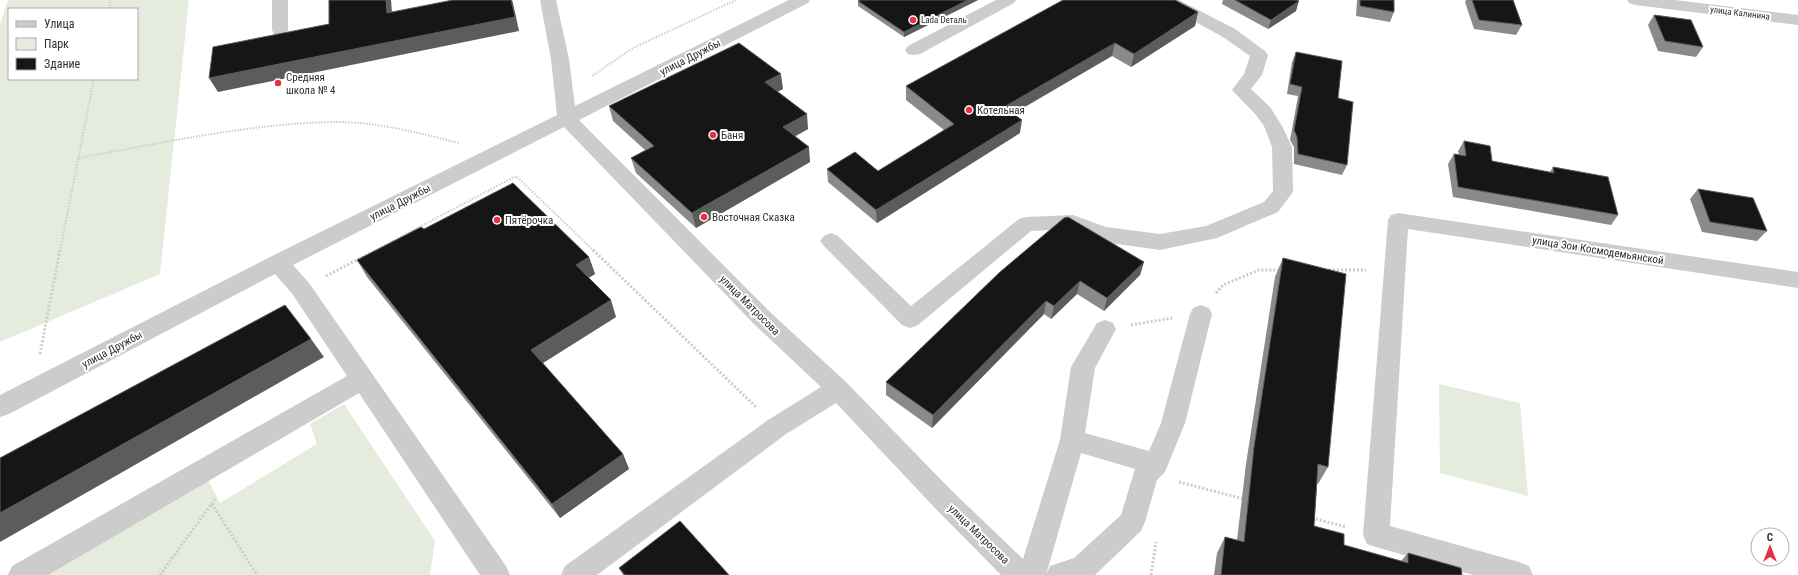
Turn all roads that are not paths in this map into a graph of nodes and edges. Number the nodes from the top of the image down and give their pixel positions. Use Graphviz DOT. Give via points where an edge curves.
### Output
graph roads {
  1 [pos="280,0"];
  2 [pos="548,0"];
  3 [pos="802,0"];
  4 [pos="1008,0"];
  5 [pos="1167,0"];
  6 [pos="1635,0"];
  7 [pos="1798,20"];
  8 [pos="280,30"];
  9 [pos="914,50"];
  10 [pos="567,119"];
  11 [pos="831,241"];
  12 [pos="278,263"];
  13 [pos="1798,280"];
  14 [pos="1201,314"];
  15 [pos="1104,329"];
  16 [pos="362,379"];
  17 [pos="838,389"];
  18 [pos="0,407"];
  19 [pos="1072,440"];
  20 [pos="1151,469"];
  21 [pos="22,575"];
  22 [pos="496,575"];
  23 [pos="575,575"];
  24 [pos="1020,575"];
  25 [pos="1032,575"];
  26 [pos="1060,575"];
  27 [pos="1518,575"];
  1 -- 8 [label="street"];
  2 -- 10 [label="street" via="563,79"];
  3 -- 10 [label="street, улица Дружбы"];
  4 -- 9 [label="street"];
  5 -- 11 [label="street" via="1229,33 1258,55 1253,75 1241,90 1266,116 1282,147 1283,192 1271,207 1210,233 1160,242 1103,234 1072,222 1026,224 910,319"];
  6 -- 7 [label="street, улица Калинина"];
  10 -- 12 [label="street, улица Дружбы"];
  10 -- 17 [label="street, улица Матросова" via="762,318"];
  12 -- 16 [label="street" via="301,289"];
  12 -- 18 [label="street, улица Дружбы"];
  13 -- 27 [label="street, улица Зои Космодемьянской" via="1398,220 1376,535"];
  14 -- 20 [label="street" via="1173,423"];
  15 -- 19 [label="street" via="1083,367"];
  16 -- 21 [label="street"];
  16 -- 22 [label="street"];
  17 -- 23 [label="street" via="777,427"];
  17 -- 24 [label="street, улица Матросова"];
  19 -- 20 [label="street"];
  19 -- 25 [label="street"];
  20 -- 26 [label="street" via="1132,522 1082,569"];
}
